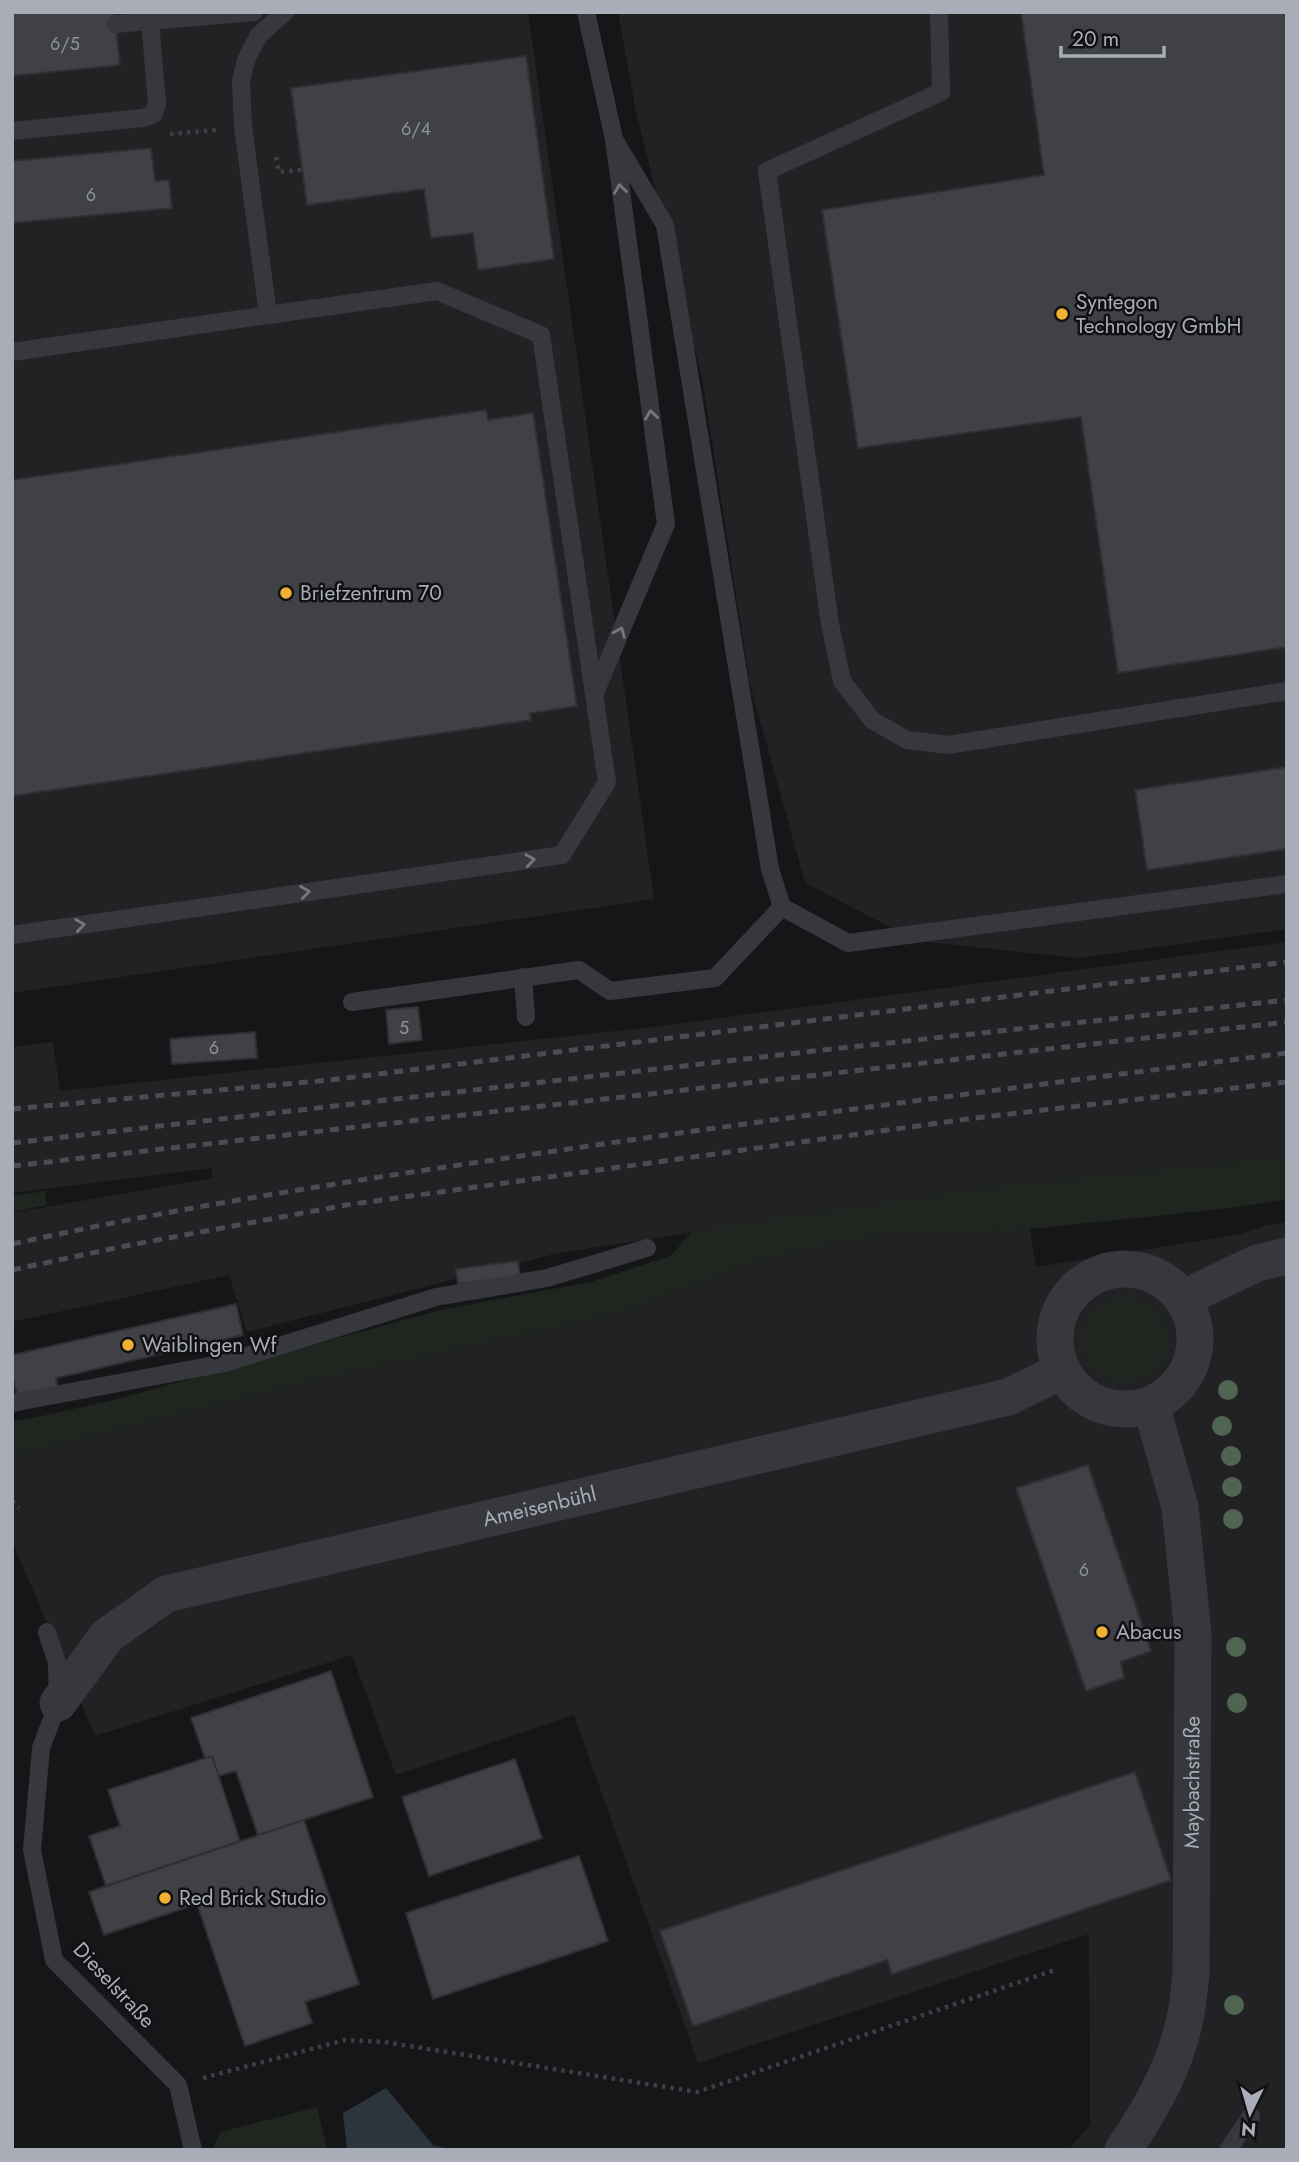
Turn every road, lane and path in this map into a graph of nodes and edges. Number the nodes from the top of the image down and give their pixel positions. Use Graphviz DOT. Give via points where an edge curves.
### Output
graph roads {
  1 [pos="254,12"];
  2 [pos="285,12"];
  3 [pos="586,12"];
  4 [pos="939,12"];
  5 [pos="150,21"];
  6 [pos="115,24"];
  7 [pos="12,131"];
  8 [pos="614,139"];
  9 [pos="268,315"];
  10 [pos="12,352"];
  11 [pos="1287,691"];
  12 [pos="594,695"];
  13 [pos="1287,884"];
  14 [pos="782,908"];
  15 [pos="12,935"];
  16 [pos="523,977"];
  17 [pos="352,1002"];
  18 [pos="526,1017"];
  19 [pos="647,1248"];
  20 [pos="1287,1256"];
  21 [pos="1182,1299"];
  22 [pos="1061,1371"];
  23 [pos="12,1403"];
  24 [pos="1151,1405"];
  25 [pos="12,1501"];
  26 [pos="19,1508"];
  27 [pos="47,1632"];
  28 [pos="58,1703"];
  29 [pos="1058,1969"];
  30 [pos="178,2085"];
  31 [pos="1251,2116"];
  32 [pos="193,2150"];
  33 [pos="1123,2150"];
  34 [pos="1228,2150"];
  1 -- 5 [label="lane"];
  2 -- 9 [label="lane" via="259,35 241,82"];
  3 -- 8 [label="lane"];
  4 -- 11 [label="lane" via="941,92 767,171 830,624 842,681 872,720 907,740 948,745"];
  5 -- 6 [label="lane"];
  5 -- 7 [label="lane" via="154,114"];
  12 -- 8 [label="lane, one-way" via="666,524"];
  8 -- 14 [label="lane" via="665,225 770,869"];
  9 -- 10 [label="lane"];
  9 -- 12 [label="lane" via="437,291 541,335"];
  15 -- 12 [label="lane, one-way" via="562,855 607,782"];
  13 -- 14 [label="lane" via="848,943"];
  14 -- 16 [label="lane" via="715,978 610,991 579,970"];
  16 -- 17 [label="lane"];
  16 -- 18 [label="lane"];
  19 -- 23 [label="lane" via="547,1278 436,1297 225,1363"];
  20 -- 21 [label="street" via="1256,1263"];
  21 -- 22 [label="street" via="1170,1286 1137,1270 1100,1273 1084,1282 1070,1295 1055,1328 1054,1348"];
  21 -- 24 [label="street" via="1191,1315 1194,1350 1180,1382"];
  22 -- 24 [label="street" via="1080,1394 1096,1404 1114,1409"];
  22 -- 28 [label="street, Ameisenbühl" via="1008,1397 166,1594 107,1636"];
  24 -- 33 [label="street, Maybachstraße" via="1180,1507 1193,1634 1191,1974 1184,2024 1168,2074"];
  25 -- 26 [label="path"];
  27 -- 28 [label="lane, Dieselstraße" via="57,1663"];
  28 -- 30 [label="lane, Dieselstraße" via="41,1748 32,1850 54,1960"];
  29 -- 30 [label="path" via="697,2092 384,2042 345,2040"];
  30 -- 32 [label="lane"];
  31 -- 34 [label="lane"];
}
